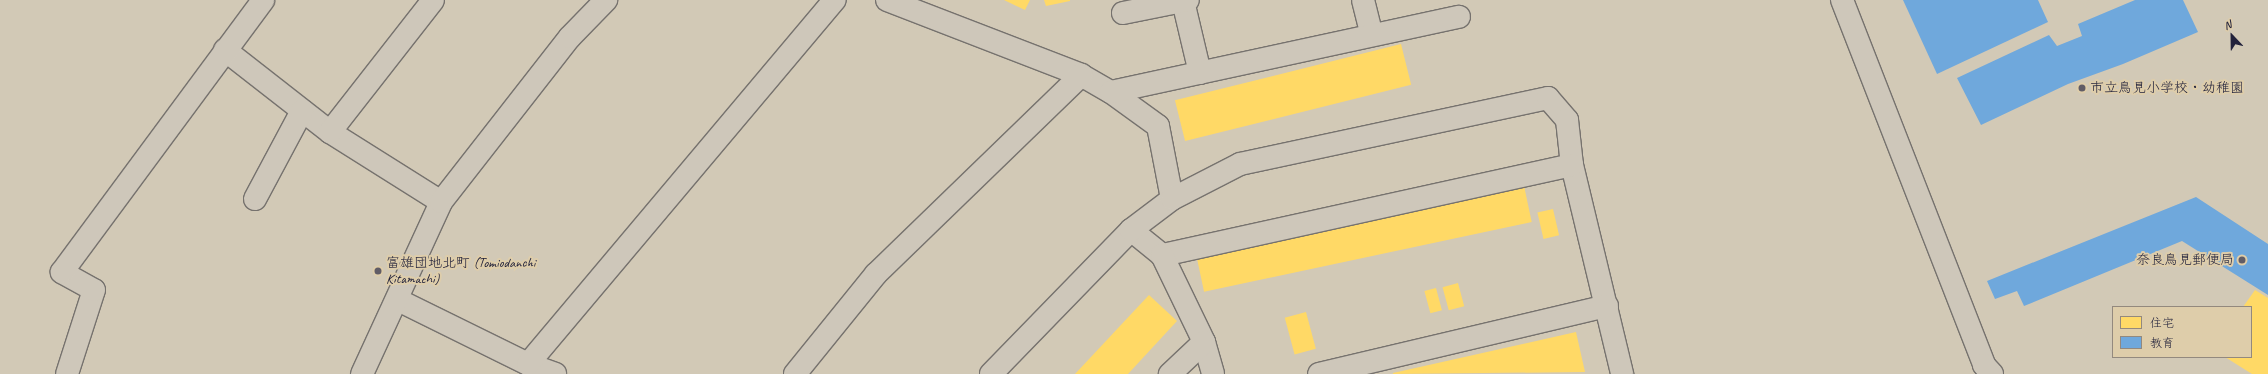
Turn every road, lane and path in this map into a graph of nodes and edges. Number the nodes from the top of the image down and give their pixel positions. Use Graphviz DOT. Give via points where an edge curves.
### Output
graph roads {
  1 [pos="263,0"];
  2 [pos="433,0"];
  3 [pos="606,0"];
  4 [pos="835,0"];
  5 [pos="886,0"];
  6 [pos="1363,0"];
  7 [pos="1842,0"];
  8 [pos="1186,1"];
  9 [pos="1123,13"];
  10 [pos="1459,16"];
  11 [pos="1372,35"];
  12 [pos="225,50"];
  13 [pos="1200,74"];
  14 [pos="1081,75"];
  15 [pos="1111,92"];
  16 [pos="302,111"];
  17 [pos="330,132"];
  18 [pos="1572,165"];
  19 [pos="1172,198"];
  20 [pos="255,199"];
  21 [pos="441,202"];
  22 [pos="1131,230"];
  23 [pos="1162,255"];
  24 [pos="398,300"];
  25 [pos="1607,306"];
  26 [pos="1204,342"];
  27 [pos="528,364"];
  28 [pos="67,374"];
  29 [pos="362,374"];
  30 [pos="555,374"];
  31 [pos="796,374"];
  32 [pos="991,374"];
  33 [pos="1170,374"];
  34 [pos="1213,374"];
  35 [pos="1319,374"];
  36 [pos="1622,374"];
  37 [pos="1992,374"];
  1 -- 12 [label="street"];
  2 -- 17 [label="street"];
  3 -- 21 [label="street" via="570,37"];
  4 -- 27 [label="street"];
  5 -- 14 [label="street"];
  6 -- 11 [label="street"];
  7 -- 37 [label="street" via="1984,365"];
  8 -- 9 [label="street"];
  8 -- 13 [label="street"];
  10 -- 11 [label="street"];
  11 -- 13 [label="street"];
  12 -- 16 [label="street"];
  12 -- 28 [label="street" via="62,272 94,290"];
  13 -- 15 [label="street"];
  14 -- 15 [label="street"];
  14 -- 31 [label="street" via="876,274"];
  15 -- 19 [label="street" via="1158,126"];
  16 -- 17 [label="street"];
  16 -- 20 [label="street"];
  17 -- 21 [label="street"];
  18 -- 19 [label="street" via="1567,120 1548,98 1240,164"];
  18 -- 23 [label="street"];
  18 -- 25 [label="street"];
  19 -- 22 [label="street"];
  21 -- 24 [label="street"];
  22 -- 23 [label="street"];
  22 -- 32 [label="street"];
  23 -- 26 [label="street"];
  24 -- 27 [label="street"];
  24 -- 29 [label="street"];
  25 -- 35 [label="street"];
  25 -- 36 [label="street"];
  26 -- 33 [label="street"];
  26 -- 34 [label="street"];
  27 -- 30 [label="street"];
}
